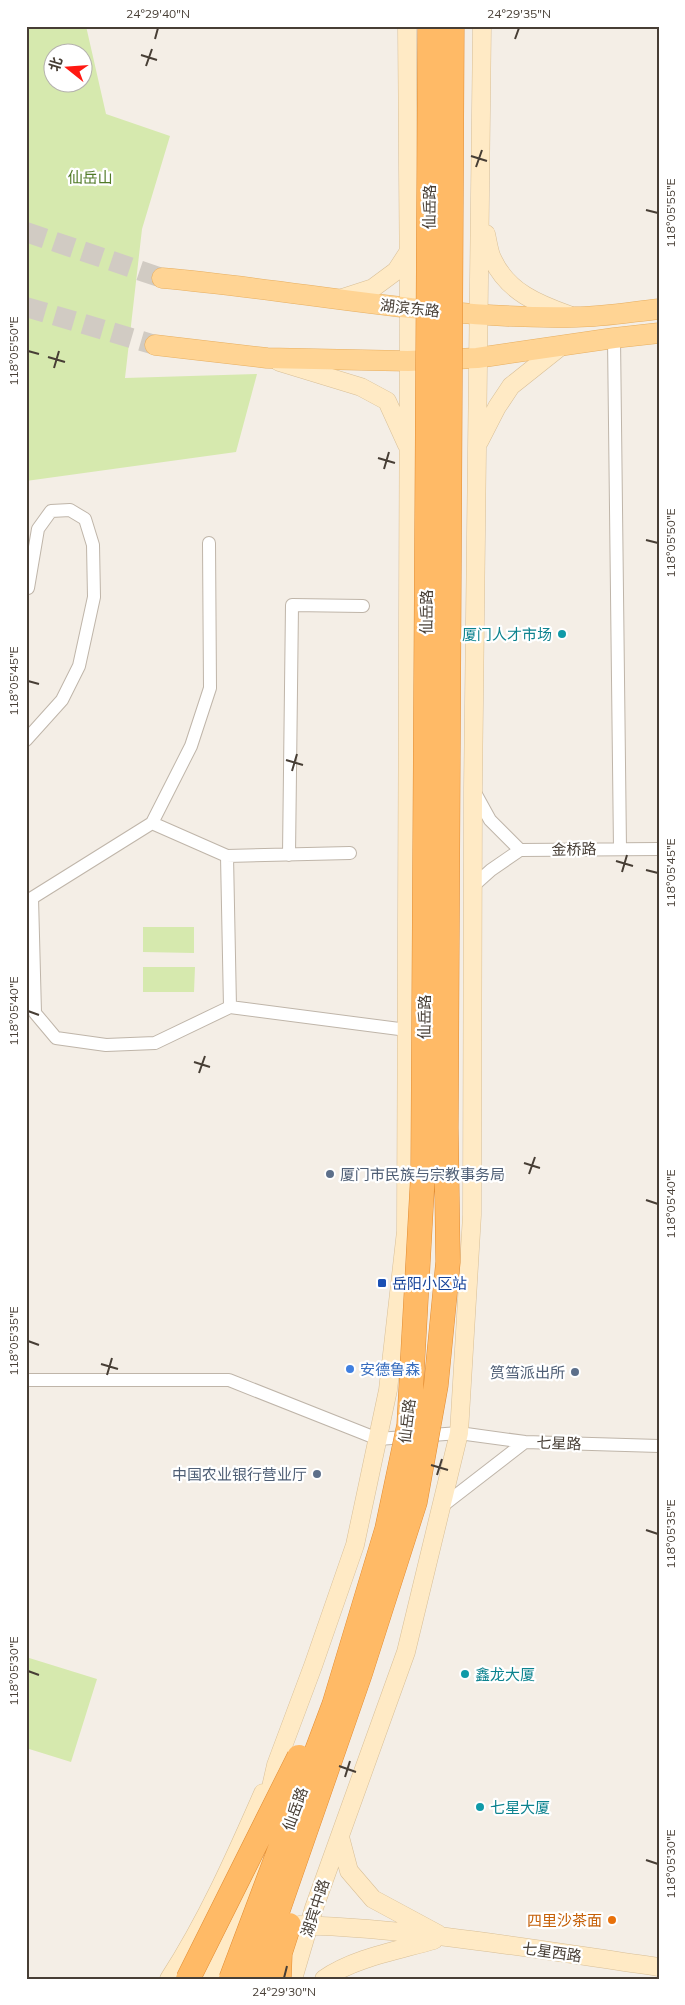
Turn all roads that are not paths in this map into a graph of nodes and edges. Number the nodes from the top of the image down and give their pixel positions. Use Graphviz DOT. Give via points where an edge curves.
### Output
graph roads {
  1 [pos="407,26"];
  2 [pos="430,26"];
  3 [pos="452,26"];
  4 [pos="482,26"];
  5 [pos="480,210"];
  6 [pos="409,251"];
  7 [pos="162,278"];
  8 [pos="339,300"];
  9 [pos="409,309"];
  10 [pos="659,309"];
  11 [pos="479,315"];
  12 [pos="577,317"];
  13 [pos="659,333"];
  14 [pos="614,338"];
  15 [pos="154,345"];
  16 [pos="560,347"];
  17 [pos="266,358"];
  18 [pos="477,358"];
  19 [pos="408,361"];
  20 [pos="476,447"];
  21 [pos="409,449"];
  22 [pos="209,543"];
  23 [pos="28,588"];
  24 [pos="363,606"];
  25 [pos="26,740"];
  26 [pos="473,789"];
  27 [pos="152,823"];
  28 [pos="620,849"];
  29 [pos="659,849"];
  30 [pos="520,850"];
  31 [pos="350,853"];
  32 [pos="289,855"];
  33 [pos="227,856"];
  34 [pos="472,887"];
  35 [pos="29,893"];
  36 [pos="230,1007"];
  37 [pos="406,1030"];
  38 [pos="416,1304"];
  39 [pos="26,1380"];
  40 [pos="459,1433"];
  41 [pos="378,1439"];
  42 [pos="525,1442"];
  43 [pos="659,1446"];
  44 [pos="415,1502"];
  45 [pos="441,1507"];
  46 [pos="276,1765"];
  47 [pos="324,1782"];
  48 [pos="340,1837"];
  49 [pos="234,1922"];
  50 [pos="309,1925"];
  51 [pos="445,1937"];
  52 [pos="193,1940"];
  53 [pos="659,1967"];
  54 [pos="169,1979"];
  55 [pos="188,1979"];
  56 [pos="211,1979"];
  57 [pos="231,1979"];
  58 [pos="254,1979"];
  59 [pos="265,1979"];
  60 [pos="279,1979"];
  61 [pos="292,1979"];
  62 [pos="324,1979"];
  1 -- 6 [label="main road"];
  2 -- 38 [label="highway, 仙岳路, bridge" via="423,1172"];
  3 -- 44 [label="highway, 仙岳路, bridge" via="448,1262 436,1385"];
  4 -- 5 [label="main road, 湖宾中路"];
  5 -- 11 [label="main road, 湖宾中路"];
  5 -- 12 [label="main road" via="493,260 511,287 539,304"];
  6 -- 8 [label="main road" via="396,271 373,288"];
  6 -- 9 [label="main road"];
  7 -- 8 [label="main road, 湖滨东路"];
  8 -- 9 [label="main road, 湖滨东路"];
  9 -- 11 [label="main road, 湖滨东路"];
  9 -- 19 [label="main road"];
  10 -- 12 [label="main road, 湖滨东路"];
  11 -- 12 [label="main road, 湖滨东路"];
  11 -- 18 [label="main road, 湖宾中路"];
  13 -- 14 [label="main road"];
  14 -- 16 [label="main road"];
  14 -- 28 [label="street"];
  15 -- 17 [label="main road"];
  16 -- 18 [label="main road"];
  16 -- 20 [label="main road" via="511,386 496,407"];
  17 -- 19 [label="main road"];
  17 -- 21 [label="main road" via="361,387 387,401"];
  18 -- 19 [label="main road"];
  18 -- 20 [label="main road, 湖宾中路"];
  19 -- 21 [label="main road"];
  20 -- 26 [label="main road, 湖宾中路"];
  21 -- 37 [label="main road"];
  22 -- 27 [label="street" via="210,688 191,746"];
  23 -- 25 [label="street" via="38,529 51,511 70,510 85,519 93,545 94,597 80,666 62,700"];
  24 -- 32 [label="street" via="292,606"];
  26 -- 30 [label="street" via="490,820"];
  26 -- 34 [label="main road, 湖宾中路"];
  27 -- 33 [label="street"];
  27 -- 35 [label="street"];
  28 -- 29 [label="street, 金桥路"];
  28 -- 30 [label="street, 金桥路"];
  30 -- 34 [label="street"];
  31 -- 32 [label="street"];
  32 -- 33 [label="street"];
  33 -- 36 [label="street"];
  34 -- 40 [label="main road, 湖宾中路" via="472,1215"];
  35 -- 36 [label="street" via="35,1013 56,1038 106,1045 155,1042"];
  36 -- 37 [label="street"];
  37 -- 41 [label="main road" via="406,1231 388,1390"];
  38 -- 55 [label="highway, bridge" via="386,1471 326,1686 293,1771"];
  38 -- 57 [label="highway, 仙岳路, bridge" via="409,1425 387,1529 334,1705"];
  39 -- 41 [label="street" via="229,1380"];
  40 -- 41 [label="street, 七星路"];
  40 -- 42 [label="street, 七星路"];
  40 -- 45 [label="main road, 湖宾中路"];
  41 -- 46 [label="main road" via="354,1545"];
  42 -- 43 [label="street, 七星路"];
  42 -- 45 [label="street"];
  44 -- 47 [label="highway, 仙岳路, bridge"];
  44 -- 60 [label="highway, bridge" via="413,1542 374,1675 280,1953"];
  45 -- 48 [label="main road, 湖宾中路" via="406,1652"];
  46 -- 49 [label="main road" via="248,1888"];
  46 -- 52 [label="main road" via="227,1875"];
  47 -- 58 [label="highway, 仙岳路, bridge"];
  47 -- 59 [label="highway, bridge"];
  48 -- 50 [label="main road, 湖宾中路"];
  48 -- 51 [label="main road" via="349,1871 374,1899"];
  49 -- 50 [label="main road, 七星西路"];
  49 -- 52 [label="main road"];
  49 -- 56 [label="main road"];
  50 -- 51 [label="main road, 七星西路"];
  50 -- 61 [label="main road, 湖宾中路"];
  51 -- 53 [label="main road, 七星西路"];
  51 -- 62 [label="main road" via="371,1958 335,1971"];
  52 -- 54 [label="main road"];
}
